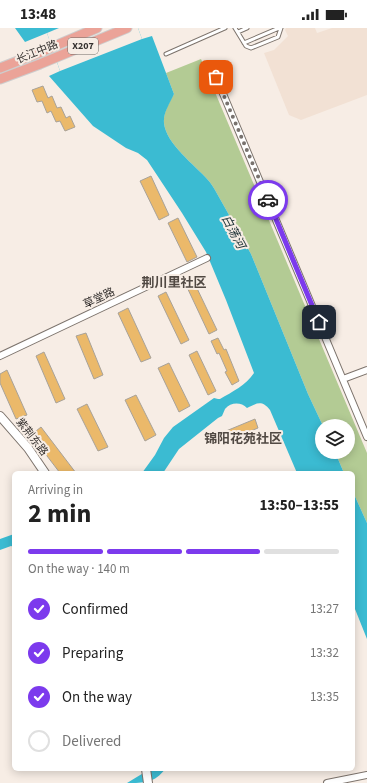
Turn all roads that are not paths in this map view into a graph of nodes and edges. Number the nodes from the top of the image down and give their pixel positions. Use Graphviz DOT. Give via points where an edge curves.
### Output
graph roads {
  1 [pos="97,28"];
  2 [pos="127,28"];
  3 [pos="224,28"];
  4 [pos="235,28"];
  5 [pos="248,28"];
  6 [pos="280,28"];
  7 [pos="238,32"];
  8 [pos="244,43"];
  9 [pos="166,54"];
  10 [pos="0,68"];
  11 [pos="216,77"];
  12 [pos="0,79"];
  13 [pos="206,258"];
  14 [pos="0,356"];
  15 [pos="367,370"];
  16 [pos="343,379"];
  17 [pos="0,416"];
  18 [pos="0,421"];
  19 [pos="367,437"];
  20 [pos="40,471"];
  21 [pos="44,471"];
  22 [pos="146,771"];
  23 [pos="150,771"];
  24 [pos="367,775"];
  25 [pos="148,783"];
  26 [pos="153,783"];
  27 [pos="327,783"];
  1 -- 10 [label="main road, 长江中路 / X207"];
  2 -- 12 [label="main road, 长江中路 / X207"];
  3 -- 9 [label="lane"];
  4 -- 7 [label="lane"];
  5 -- 7 [label="lane"];
  6 -- 8 [label="lane"];
  6 -- 8 [label="lane" via="278,37 251,48"];
  7 -- 8 [label="lane"];
  11 -- 16 [label="street"];
  13 -- 14 [label="street, 草堂路"];
  15 -- 16 [label="street"];
  16 -- 19 [label="street"];
  17 -- 21 [label="street, 紫荆东路" via="28,448"];
  18 -- 20 [label="street, 紫荆东路" via="20,443"];
  22 -- 25 [label="street"];
  23 -- 26 [label="street"];
  24 -- 27 [label="street"];
}
